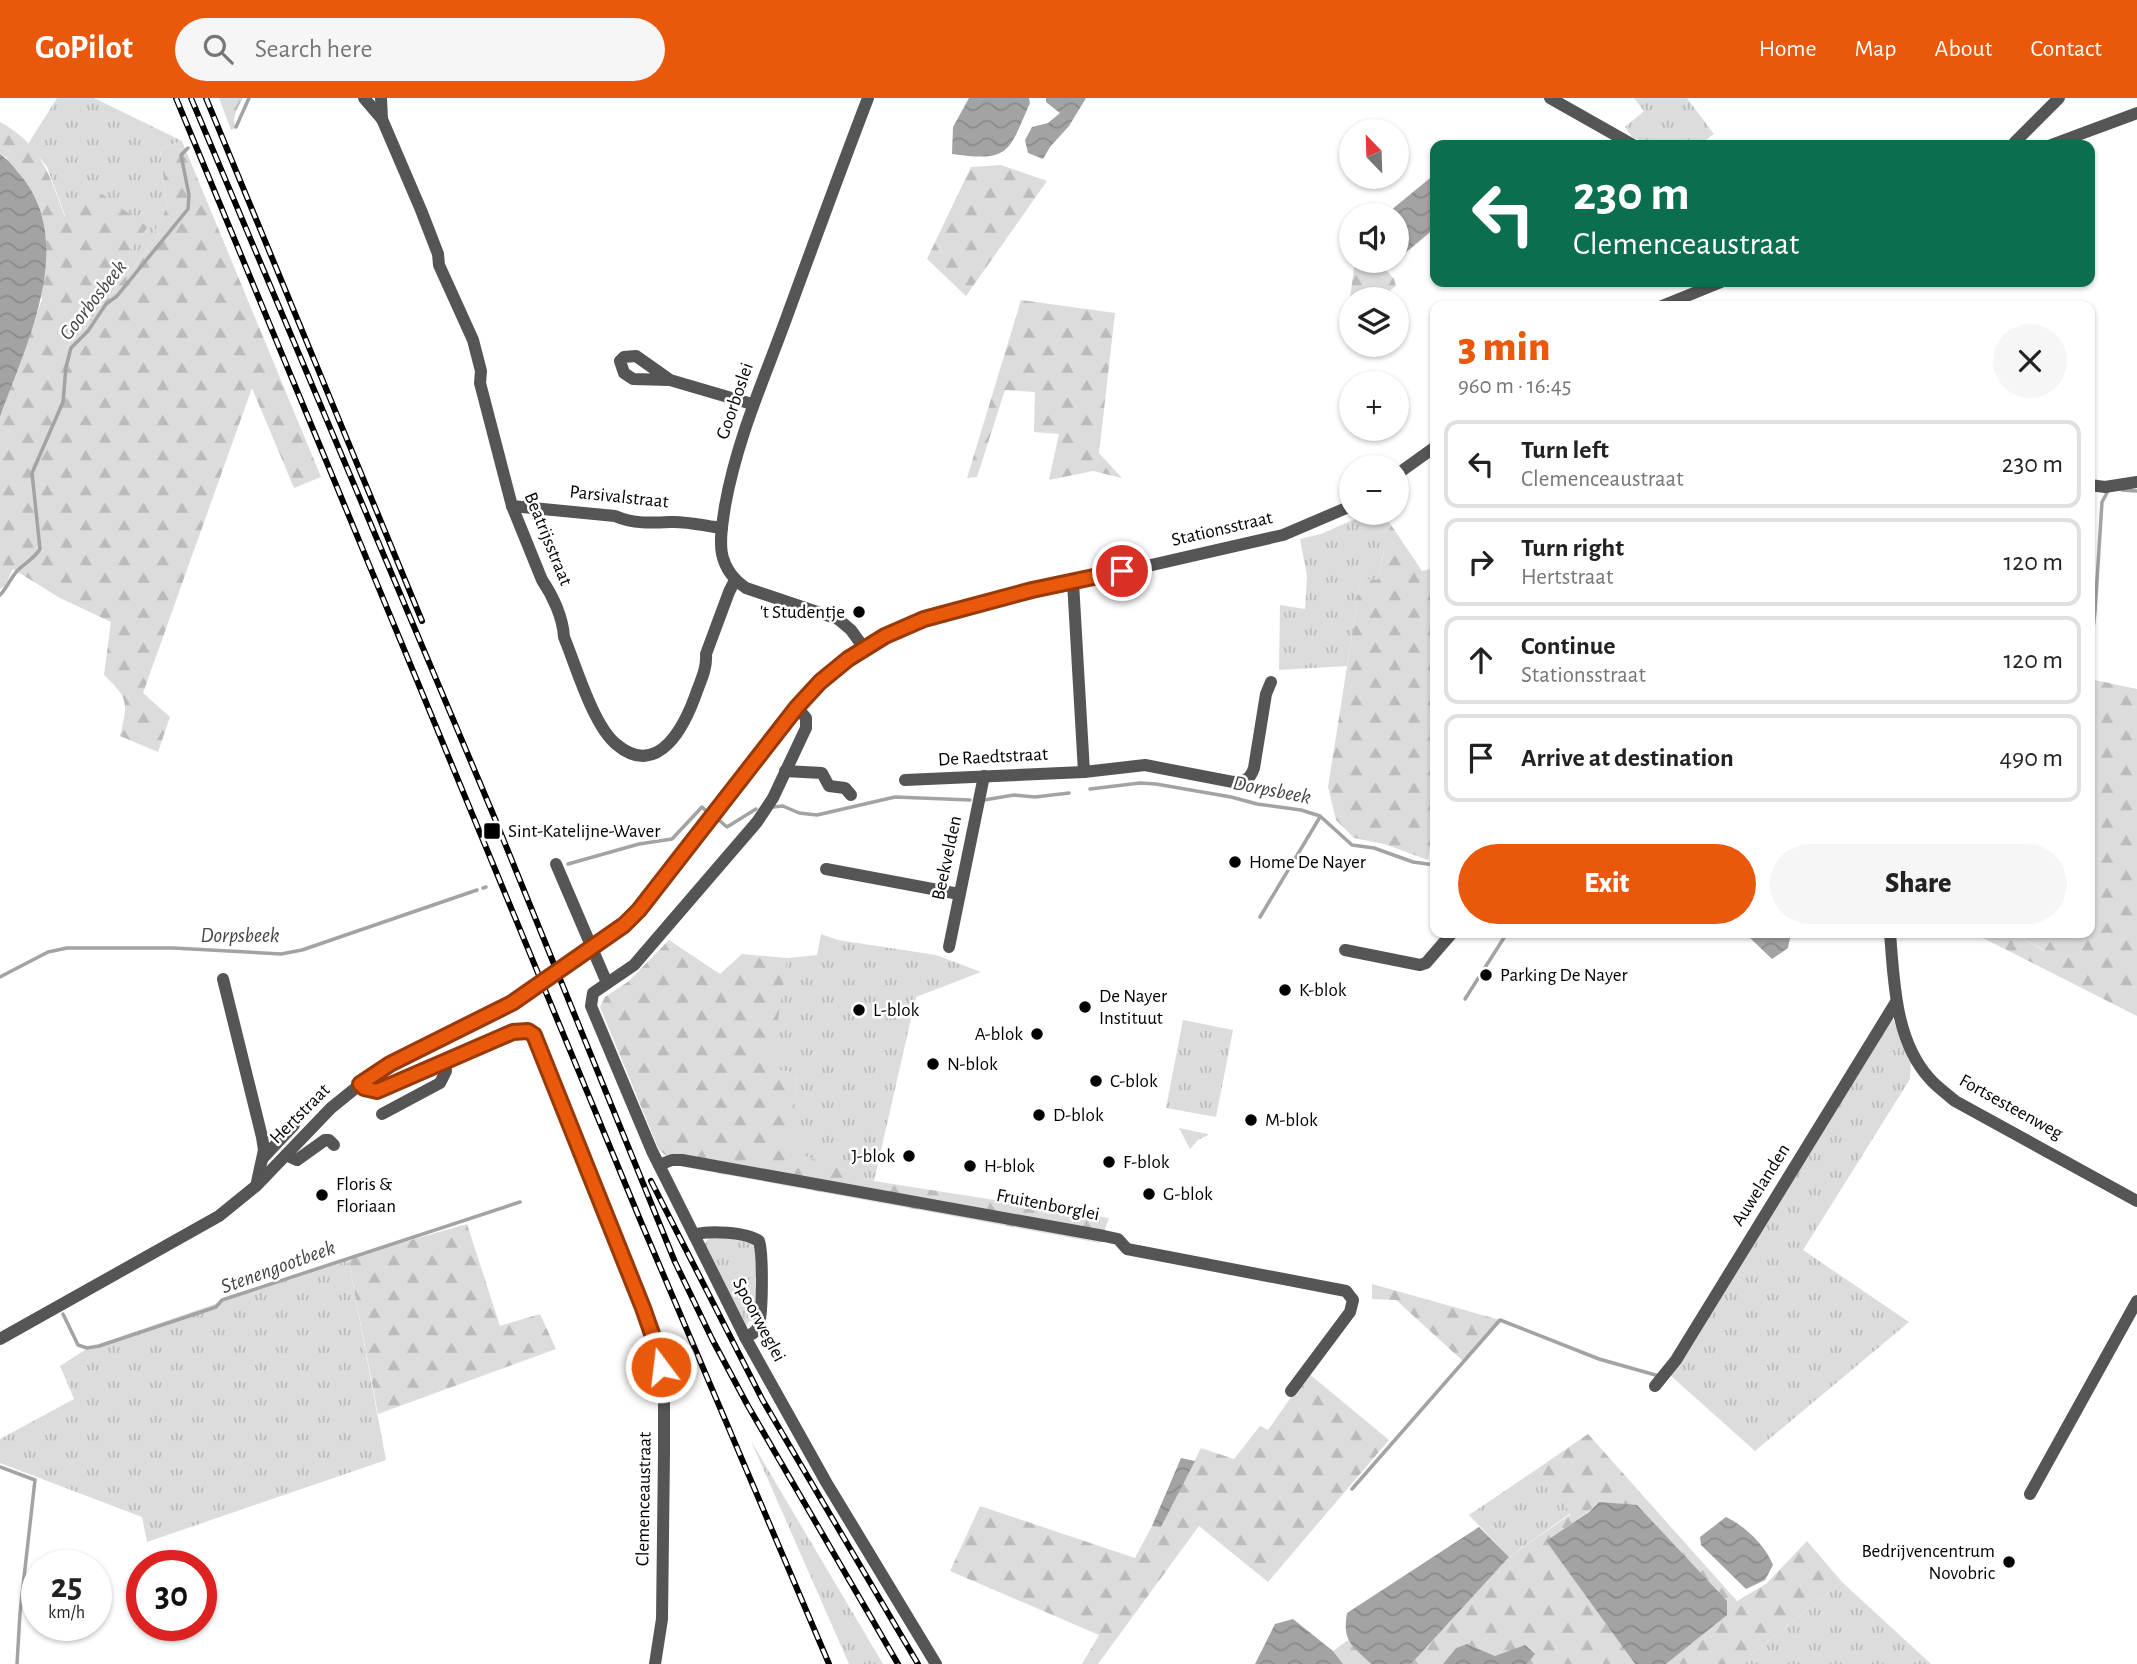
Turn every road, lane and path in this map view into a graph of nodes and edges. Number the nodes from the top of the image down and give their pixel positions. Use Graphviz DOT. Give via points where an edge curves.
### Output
graph roads {
  1 [pos="364,98"];
  2 [pos="381,98"];
  3 [pos="868,98"];
  4 [pos="1550,98"];
  5 [pos="2059,98"];
  6 [pos="2137,113"];
  7 [pos="382,119"];
  8 [pos="1624,140"];
  9 [pos="2017,140"];
  10 [pos="2064,140"];
  11 [pos="1709,287"];
  12 [pos="1674,301"];
  13 [pos="670,380"];
  14 [pos="752,404"];
  15 [pos="1430,451"];
  16 [pos="1409,466"];
  17 [pos="2137,482"];
  18 [pos="2095,486"];
  19 [pos="512,506"];
  20 [pos="1339,511"];
  21 [pos="722,528"];
  22 [pos="735,580"];
  23 [pos="1073,582"];
  24 [pos="864,648"];
  25 [pos="1271,682"];
  26 [pos="797,707"];
  27 [pos="785,771"];
  28 [pos="1084,772"];
  29 [pos="984,776"];
  30 [pos="905,780"];
  31 [pos="851,795"];
  32 [pos="556,864"];
  33 [pos="826,869"];
  34 [pos="960,894"];
  35 [pos="1448,938"];
  36 [pos="1891,938"];
  37 [pos="949,947"];
  38 [pos="1345,950"];
  39 [pos="223,979"];
  40 [pos="607,983"];
  41 [pos="524,996"];
  42 [pos="1896,1002"];
  43 [pos="445,1062"];
  44 [pos="360,1084"];
  45 [pos="382,1114"];
  46 [pos="294,1125"];
  47 [pos="334,1145"];
  48 [pos="286,1155"];
  49 [pos="262,1158"];
  50 [pos="659,1165"];
  51 [pos="256,1186"];
  52 [pos="2137,1200"];
  53 [pos="694,1235"];
  54 [pos="2137,1301"];
  55 [pos="745,1337"];
  56 [pos="0,1339"];
  57 [pos="1655,1386"];
  58 [pos="1291,1391"];
  59 [pos="2030,1494"];
  60 [pos="655,1664"];
  61 [pos="936,1664"];
  1 -- 7 [label="street, Beatrijsstraat"];
  2 -- 7 [label="street, Beatrijsstraat"];
  3 -- 14 [label="street, Goorboslei"];
  4 -- 8 [label="street"];
  5 -- 9 [label="street"];
  6 -- 10 [label="street"];
  7 -- 19 [label="street, Beatrijsstraat" via="472,340"];
  11 -- 12 [label="street"];
  13 -- 14 [label="street"];
  14 -- 21 [label="street, Goorboslei" via="729,484"];
  15 -- 16 [label="street"];
  17 -- 18 [label="street"];
  19 -- 21 [label="street, Parsivalstraat"];
  19 -- 22 [label="street, Beatrijsstraat" via="564,626 596,717 614,743 632,753 657,752 677,736 689,715 706,654"];
  20 -- 23 [label="street, Stationsstraat" via="1283,535"];
  21 -- 22 [label="street, Goorboslei" via="722,552"];
  22 -- 24 [label="street" via="746,588 838,619"];
  23 -- 24 [label="street, Stationsstraat" via="924,619"];
  23 -- 28 [label="street"];
  24 -- 26 [label="street, Stationsstraat"];
  25 -- 28 [label="street, De Raedtstraat" via="1254,768 1245,782 1145,765"];
  26 -- 27 [label="street" via="807,721"];
  26 -- 41 [label="street, Stationsstraat, bridge" via="639,910"];
  27 -- 31 [label="street" via="822,774 829,786 845,788"];
  27 -- 40 [label="street" via="757,822 634,965"];
  28 -- 29 [label="street, De Raedtstraat"];
  29 -- 30 [label="street, De Raedtstraat"];
  29 -- 34 [label="street, Beekvelden"];
  32 -- 40 [label="street"];
  33 -- 34 [label="street"];
  34 -- 37 [label="street, Beekvelden"];
  35 -- 38 [label="street" via="1420,965"];
  36 -- 42 [label="street, Fortsesteenweg"];
  39 -- 49 [label="street, Hertstraat" via="262,1137"];
  40 -- 50 [label="street, Spoorweglei" via="593,993 591,1006"];
  41 -- 44 [label="street, Hertstraat"];
  42 -- 52 [label="street, Fortsesteenweg" via="1915,1058 1930,1080 1955,1101"];
  42 -- 57 [label="street, Auwelanden" via="1676,1360"];
  43 -- 44 [label="street, Clemenceaustraat" via="377,1091"];
  43 -- 45 [label="street" via="440,1083"];
  43 -- 60 [label="street, Clemenceaustraat" via="513,1032 534,1035 657,1348 664,1386 664,1439 662,1619"];
  44 -- 48 [label="street, Hertstraat"];
  46 -- 49 [label="street, Hertstraat"];
  47 -- 48 [label="street" via="325,1140 297,1160"];
  48 -- 51 [label="street, Hertstraat"];
  49 -- 51 [label="street, Hertstraat"];
  50 -- 53 [label="street, Spoorweglei"];
  50 -- 58 [label="street, Fruitenborglei" via="682,1160 995,1215 1118,1239 1127,1250 1346,1291 1353,1300 1350,1312"];
  51 -- 56 [label="street, Hertstraat" via="219,1216"];
  53 -- 55 [label="street, Spoorweglei"];
  53 -- 55 [label="street" via="727,1233 759,1241 759,1324"];
  54 -- 59 [label="street"];
  55 -- 61 [label="street, Spoorweglei"];
}
